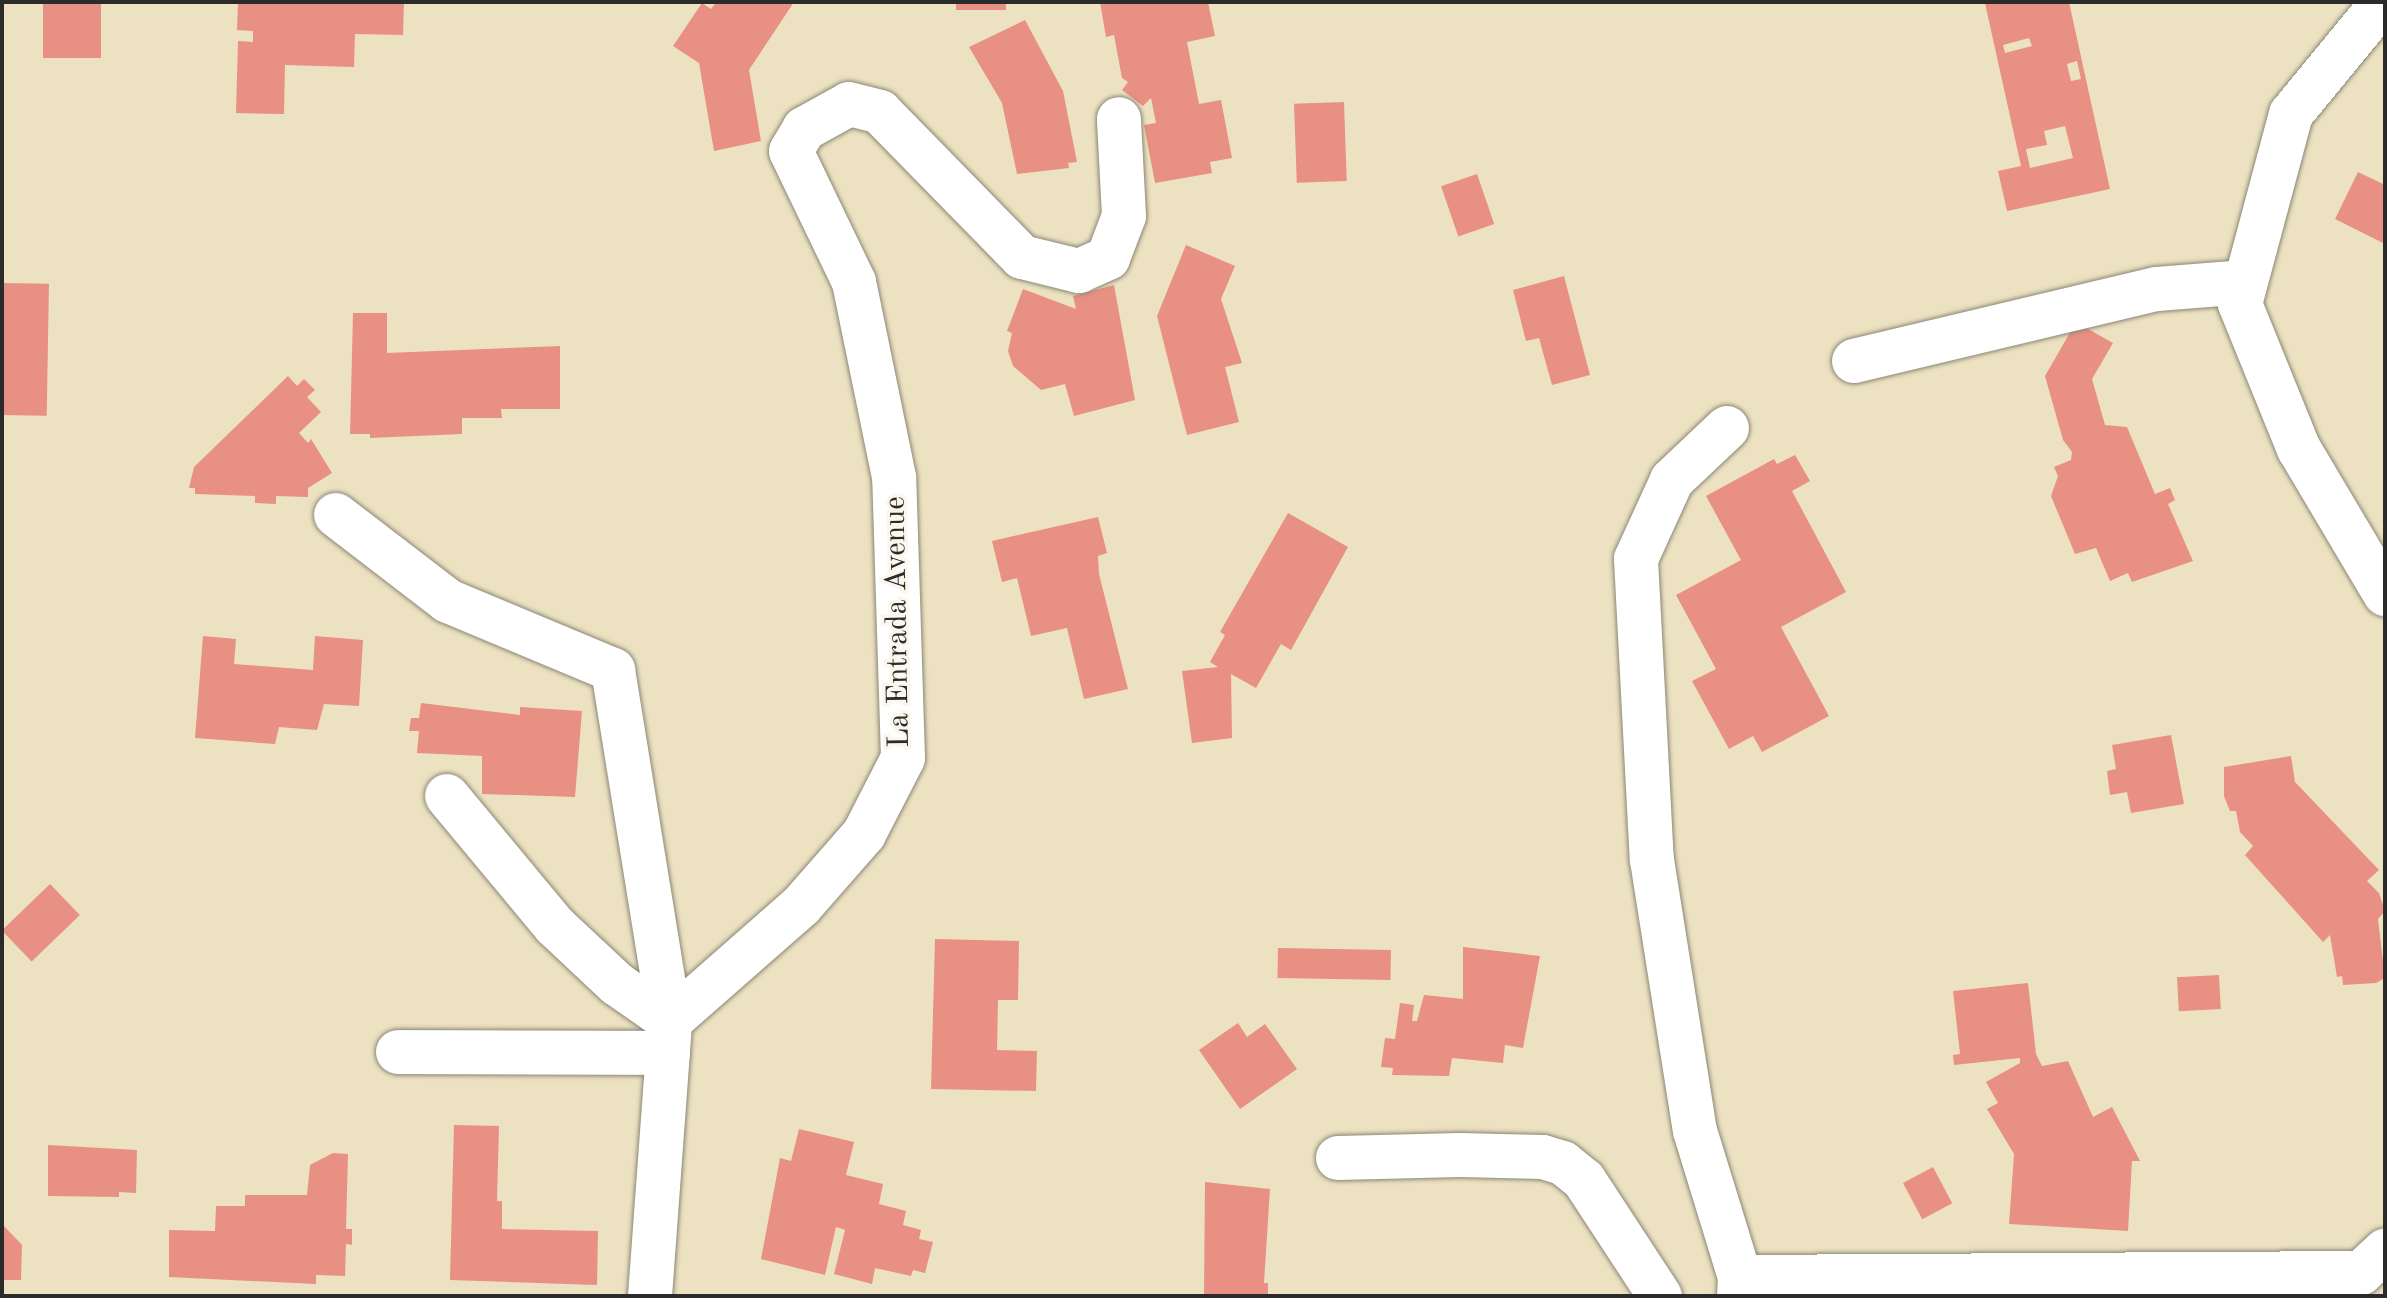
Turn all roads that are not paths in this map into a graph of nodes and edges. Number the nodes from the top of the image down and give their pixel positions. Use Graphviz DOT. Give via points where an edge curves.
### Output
graph roads {
  1 [pos="2383,2"];
  2 [pos="1119,119"];
  3 [pos="2246,282"];
  4 [pos="1854,361"];
  5 [pos="1727,428"];
  6 [pos="336,515"];
  7 [pos="2385,594"];
  8 [pos="447,796"];
  9 [pos="669,1037"];
  10 [pos="398,1052"];
  11 [pos="1338,1158"];
  12 [pos="2377,1272"];
  13 [pos="1740,1287"];
  14 [pos="650,1296"];
  15 [pos="1660,1296"];
  1 -- 3 [label="street" via="2291,114"];
  2 -- 9 [label="street, La Entrada Avenue" via="1124,216 1108,258 1079,271 1022,257 880,112 849,104 804,129 791,151 854,282 894,477 903,758 864,834 801,906"];
  3 -- 4 [label="street" via="2157,289"];
  3 -- 7 [label="street" via="2240,304 2299,449"];
  5 -- 13 [label="street" via="1672,480 1636,559 1652,860 1695,1131"];
  6 -- 9 [label="street" via="448,601 613,670"];
  8 -- 9 [label="street" via="555,926"];
  9 -- 10 [label="street"];
  9 -- 14 [label="street"];
  11 -- 15 [label="street" via="1460,1155 1543,1157 1563,1163 1584,1180"];
  12 -- 13 [label="street"];
}
